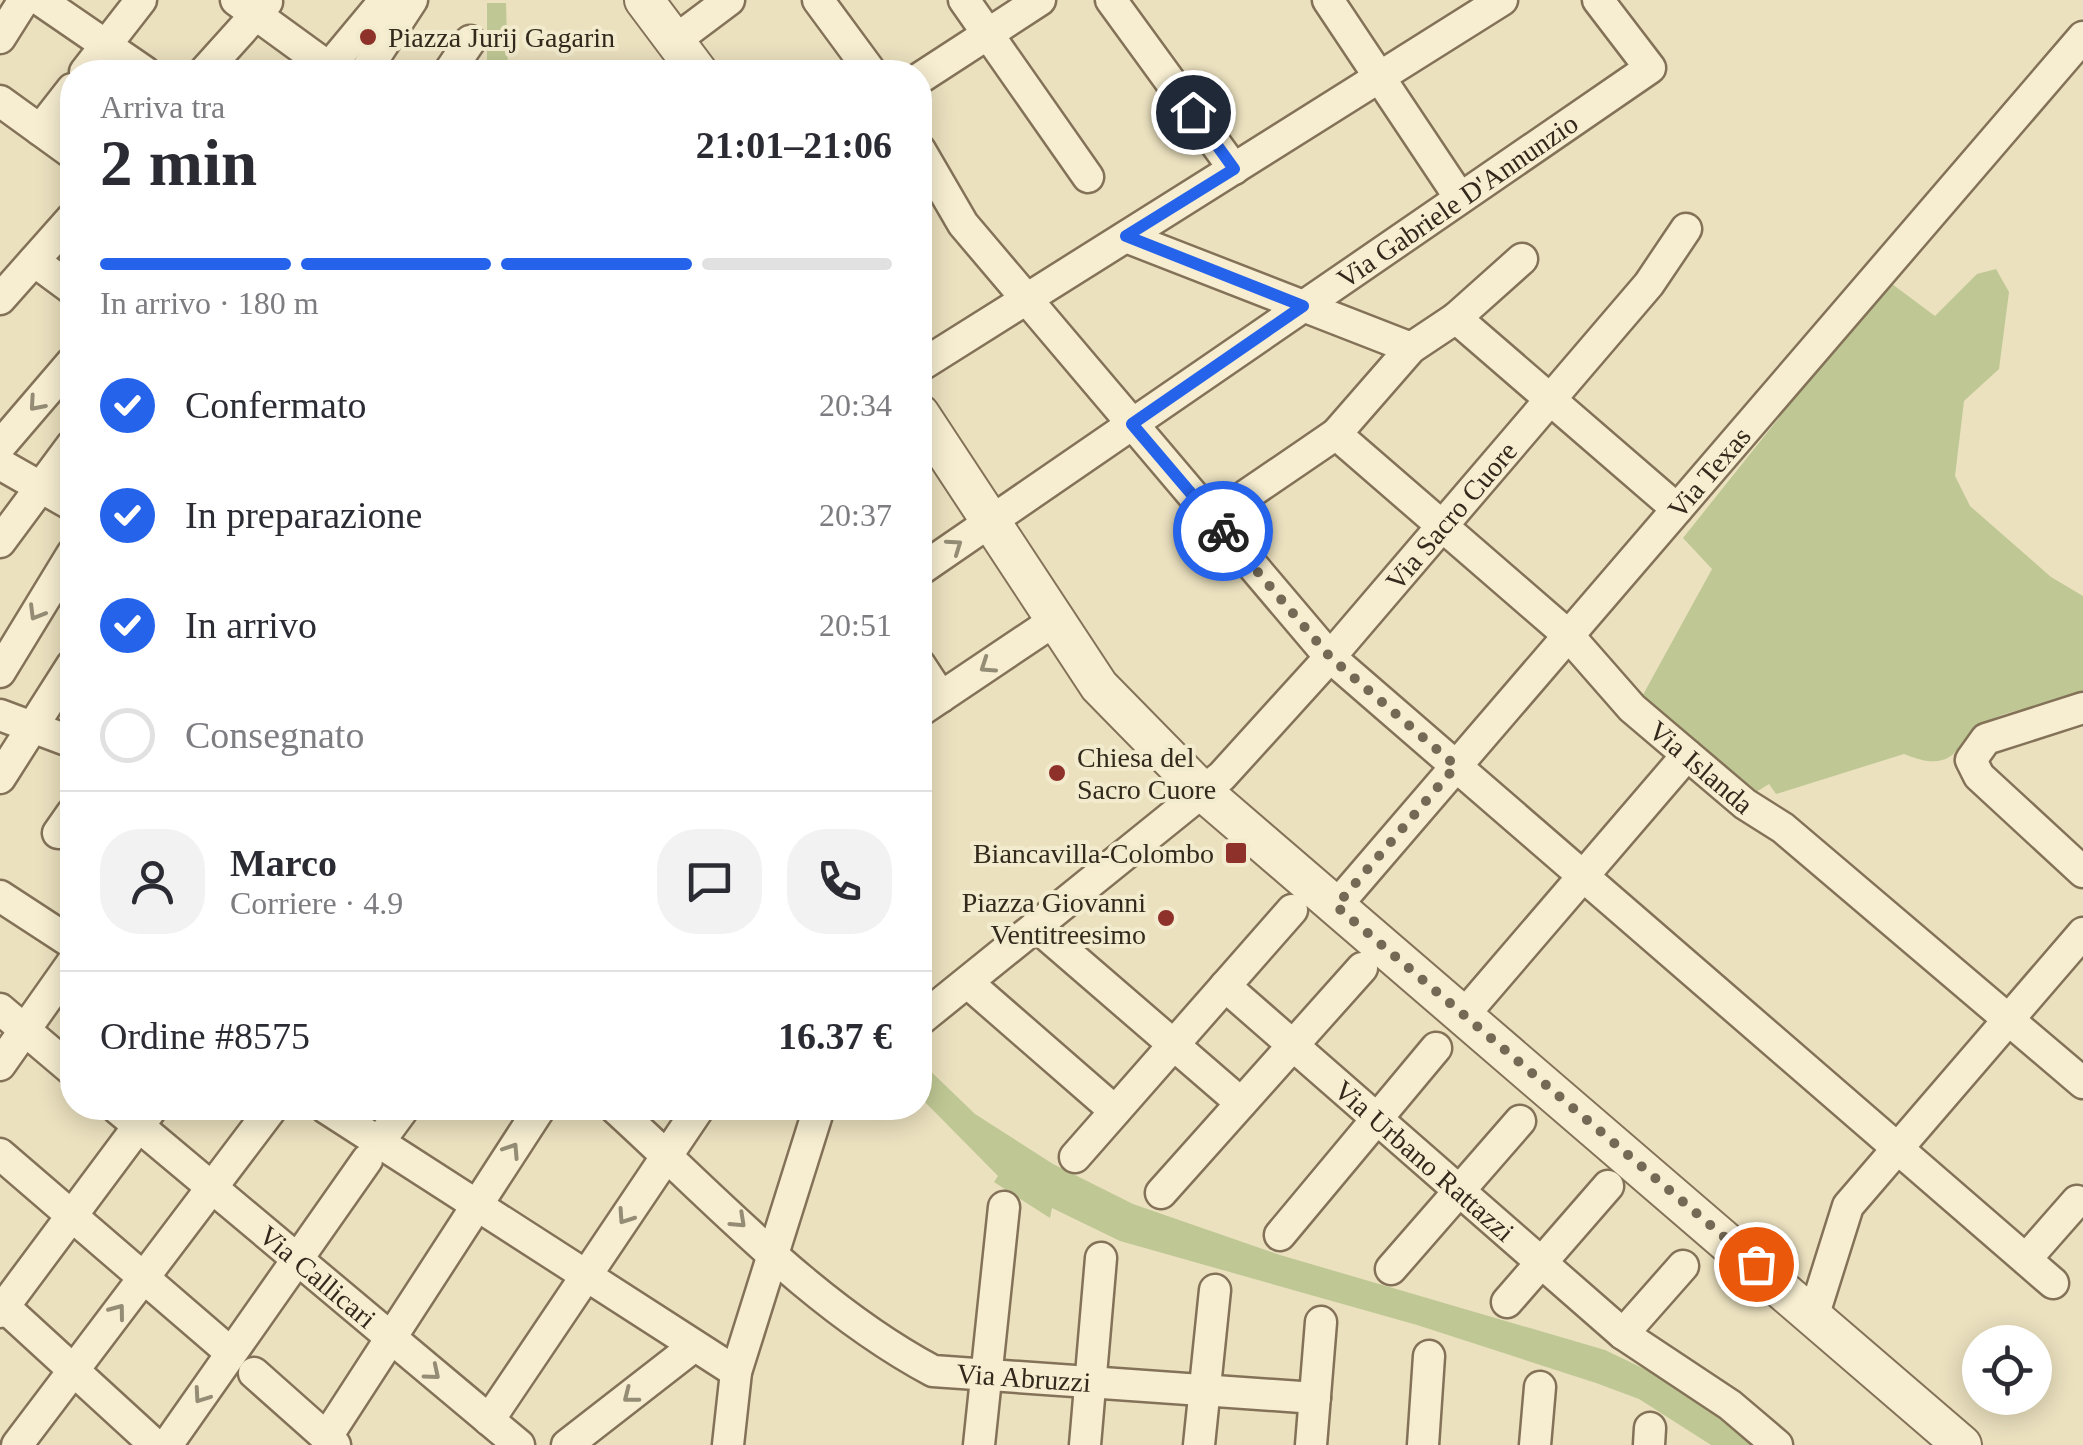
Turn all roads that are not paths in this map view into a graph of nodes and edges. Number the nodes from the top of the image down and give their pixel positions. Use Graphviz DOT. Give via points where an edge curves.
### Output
graph roads {
  1 [pos="24,0"];
  2 [pos="40,0"];
  3 [pos="141,0"];
  4 [pos="385,0"];
  5 [pos="412,0"];
  6 [pos="644,0"];
  7 [pos="729,0"];
  8 [pos="818,0"];
  9 [pos="964,0"];
  10 [pos="1040,0"];
  11 [pos="1111,0"];
  12 [pos="1328,0"];
  13 [pos="1502,0"];
  14 [pos="1598,0"];
  15 [pos="254,5"];
  16 [pos="988,34"];
  17 [pos="0,38"];
  18 [pos="677,38"];
  19 [pos="2083,38"];
  20 [pos="470,41"];
  21 [pos="106,45"];
  22 [pos="94,60"];
  23 [pos="127,60"];
  24 [pos="213,60"];
  25 [pos="317,60"];
  26 [pos="339,60"];
  27 [pos="373,60"];
  28 [pos="458,60"];
  29 [pos="691,60"];
  30 [pos="862,60"];
  31 [pos="932,70"];
  32 [pos="1379,77"];
  33 [pos="0,101"];
  34 [pos="60,104"];
  35 [pos="40,130"];
  36 [pos="60,144"];
  37 [pos="1234,169"];
  38 [pos="932,171"];
  39 [pos="1088,177"];
  40 [pos="1460,198"];
  41 [pos="1686,229"];
  42 [pos="60,232"];
  43 [pos="1126,236"];
  44 [pos="1522,260"];
  45 [pos="34,261"];
  46 [pos="60,280"];
  47 [pos="2,293"];
  48 [pos="1027,299"];
  49 [pos="1303,306"];
  50 [pos="1456,318"];
  51 [pos="1410,348"];
  52 [pos="932,358"];
  53 [pos="60,376"];
  54 [pos="1550,399"];
  55 [pos="1132,424"];
  56 [pos="932,433"];
  57 [pos="1336,434"];
  58 [pos="0,446"];
  59 [pos="60,461"];
  60 [pos="0,464"];
  61 [pos="41,487"];
  62 [pos="60,498"];
  63 [pos="1677,508"];
  64 [pos="1213,518"];
  65 [pos="990,522"];
  66 [pos="1442,526"];
  67 [pos="0,542"];
  68 [pos="932,562"];
  69 [pos="60,574"];
  70 [pos="1054,621"];
  71 [pos="1568,636"];
  72 [pos="1330,657"];
  73 [pos="0,672"];
  74 [pos="60,684"];
  75 [pos="932,703"];
  76 [pos="2083,708"];
  77 [pos="0,714"];
  78 [pos="32,727"];
  79 [pos="60,738"];
  80 [pos="1687,756"];
  81 [pos="1456,766"];
  82 [pos="0,778"];
  83 [pos="1202,791"];
  84 [pos="2083,872"];
  85 [pos="1583,876"];
  86 [pos="0,896"];
  87 [pos="1336,906"];
  88 [pos="1292,910"];
  89 [pos="1036,926"];
  90 [pos="2083,934"];
  91 [pos="60,935"];
  92 [pos="1362,968"];
  93 [pos="60,980"];
  94 [pos="968,983"];
  95 [pos="1225,986"];
  96 [pos="0,1009"];
  97 [pos="932,1011"];
  98 [pos="1463,1016"];
  99 [pos="2008,1020"];
  100 [pos="25,1030"];
  101 [pos="1173,1045"];
  102 [pos="1293,1046"];
  103 [pos="1436,1048"];
  104 [pos="60,1060"];
  105 [pos="0,1065"];
  106 [pos="2083,1083"];
  107 [pos="1240,1103"];
  108 [pos="1115,1111"];
  109 [pos="132,1120"];
  110 [pos="142,1120"];
  111 [pos="263,1120"];
  112 [pos="339,1120"];
  113 [pos="395,1120"];
  114 [pos="532,1120"];
  115 [pos="628,1120"];
  116 [pos="691,1120"];
  117 [pos="815,1120"];
  118 [pos="1377,1120"];
  119 [pos="1520,1121"];
  120 [pos="1898,1148"];
  121 [pos="373,1151"];
  122 [pos="0,1154"];
  123 [pos="667,1155"];
  124 [pos="1074,1157"];
  125 [pos="1608,1186"];
  126 [pos="212,1187"];
  127 [pos="1459,1192"];
  128 [pos="1161,1193"];
  129 [pos="2077,1201"];
  130 [pos="476,1205"];
  131 [pos="1004,1207"];
  132 [pos="72,1216"];
  133 [pos="1280,1235"];
  134 [pos="773,1253"];
  135 [pos="1101,1258"];
  136 [pos="297,1259"];
  137 [pos="2026,1259"];
  138 [pos="1540,1264"];
  139 [pos="1683,1266"];
  140 [pos="1390,1269"];
  141 [pos="586,1276"];
  142 [pos="144,1278"];
  143 [pos="2053,1282"];
  144 [pos="1216,1290"];
  145 [pos="1507,1302"];
  146 [pos="1,1307"];
  147 [pos="1814,1314"];
  148 [pos="1321,1322"];
  149 [pos="1624,1334"];
  150 [pos="391,1338"];
  151 [pos="693,1347"];
  152 [pos="231,1353"];
  153 [pos="1429,1356"];
  154 [pos="73,1370"];
  155 [pos="736,1372"];
  156 [pos="254,1373"];
  157 [pos="986,1374"];
  158 [pos="1090,1382"];
  159 [pos="1540,1387"];
  160 [pos="1204,1390"];
  161 [pos="1315,1398"];
  162 [pos="489,1420"];
  163 [pos="330,1441"];
  164 [pos="18,1445"];
  165 [pos="156,1445"];
  166 [pos="167,1445"];
  167 [pos="519,1445"];
  168 [pos="567,1445"];
  169 [pos="728,1445"];
  170 [pos="979,1445"];
  171 [pos="1085,1445"];
  172 [pos="1199,1445"];
  173 [pos="1311,1445"];
  174 [pos="1423,1445"];
  175 [pos="1535,1445"];
  176 [pos="1777,1445"];
  177 [pos="1962,1445"];
  1 -- 17 [label="street"];
  2 -- 21 [label="street"];
  3 -- 21 [label="street"];
  4 -- 26 [label="street"];
  5 -- 27 [label="street"];
  6 -- 18 [label="street"];
  7 -- 18 [label="street"];
  8 -- 30 [label="street"];
  9 -- 16 [label="street"];
  10 -- 16 [label="street"];
  11 -- 37 [label="street"];
  12 -- 32 [label="street"];
  13 -- 32 [label="street"];
  14 -- 40 [label="street, Via Gabriele D'Annunzio" via="1650,68"];
  15 -- 24 [label="street"];
  15 -- 25 [label="street"];
  16 -- 31 [label="street"];
  16 -- 39 [label="street"];
  18 -- 29 [label="street"];
  19 -- 63 [label="street, Via Texas"];
  20 -- 28 [label="street"];
  21 -- 22 [label="street"];
  21 -- 23 [label="street"];
  32 -- 37 [label="street"];
  32 -- 40 [label="street"];
  33 -- 35 [label="street"];
  34 -- 35 [label="street"];
  35 -- 36 [label="street"];
  37 -- 43 [label="street"];
  38 -- 48 [label="street" via="963,224"];
  40 -- 49 [label="street, Via Gabriele D'Annunzio"];
  41 -- 54 [label="street, Via Sacro Cuore"];
  42 -- 45 [label="street"];
  43 -- 48 [label="street"];
  43 -- 49 [label="street"];
  44 -- 50 [label="street"];
  45 -- 46 [label="street"];
  45 -- 47 [label="street"];
  48 -- 52 [label="street"];
  48 -- 55 [label="street"];
  49 -- 51 [label="street"];
  49 -- 55 [label="street, Via Gabriele D'Annunzio"];
  50 -- 51 [label="street"];
  50 -- 54 [label="street"];
  51 -- 57 [label="street"];
  53 -- 58 [label="street, one-way"];
  54 -- 63 [label="street"];
  54 -- 66 [label="street, Via Sacro Cuore"];
  55 -- 64 [label="street"];
  55 -- 65 [label="street, Via Gabriele D'Annunzio"];
  56 -- 65 [label="street"];
  57 -- 64 [label="street"];
  57 -- 66 [label="street, Via Islanda"];
  59 -- 61 [label="street"];
  60 -- 61 [label="street"];
  61 -- 62 [label="street"];
  61 -- 67 [label="street"];
  63 -- 71 [label="street, Via Texas"];
  64 -- 72 [label="street"];
  68 -- 65 [label="street, Via Gabriele D'Annunzio, one-way"];
  65 -- 70 [label="street"];
  66 -- 71 [label="street, Via Islanda"];
  66 -- 72 [label="street, Via Sacro Cuore"];
  69 -- 73 [label="street, one-way"];
  70 -- 75 [label="street, one-way"];
  70 -- 83 [label="street" via="1099,686"];
  71 -- 80 [label="street, Via Islanda" via="1632,708"];
  71 -- 81 [label="street, Via Texas"];
  72 -- 81 [label="street"];
  72 -- 83 [label="street, Via Sacro Cuore"];
  74 -- 78 [label="street"];
  76 -- 84 [label="street" via="1986,739 1971,760"];
  77 -- 78 [label="street"];
  78 -- 79 [label="street"];
  78 -- 82 [label="street"];
  80 -- 85 [label="street"];
  80 -- 99 [label="street, Via Islanda" via="1783,828"];
  81 -- 85 [label="street"];
  81 -- 87 [label="street, Via Texas"];
  83 -- 87 [label="street"];
  83 -- 89 [label="street, Via Sacro Cuore"];
  85 -- 98 [label="street"];
  85 -- 120 [label="street"];
  86 -- 91 [label="street"];
  87 -- 98 [label="street"];
  88 -- 95 [label="street"];
  89 -- 94 [label="street, Via Sacro Cuore"];
  89 -- 101 [label="street"];
  90 -- 99 [label="street"];
  92 -- 102 [label="street"];
  93 -- 100 [label="street"];
  94 -- 97 [label="street, Via Sacro Cuore"];
  94 -- 108 [label="street"];
  95 -- 101 [label="street"];
  95 -- 102 [label="street, Via Urbano Rattazzi"];
  96 -- 100 [label="street"];
  98 -- 147 [label="street"];
  99 -- 106 [label="street, Via Islanda"];
  99 -- 120 [label="street"];
  100 -- 104 [label="street"];
  100 -- 105 [label="street"];
  101 -- 107 [label="street"];
  101 -- 108 [label="street"];
  102 -- 107 [label="street"];
  102 -- 118 [label="street, Via Urbano Rattazzi"];
  103 -- 118 [label="street"];
  107 -- 128 [label="street"];
  108 -- 124 [label="street"];
  109 -- 132 [label="street"];
  110 -- 126 [label="street, Via Callicari"];
  111 -- 126 [label="street"];
  112 -- 121 [label="street"];
  113 -- 121 [label="street"];
  130 -- 114 [label="street, one-way"];
  115 -- 123 [label="street, Via Abruzzi"];
  116 -- 123 [label="street"];
  117 -- 134 [label="street"];
  118 -- 127 [label="street, Via Urbano Rattazzi"];
  118 -- 133 [label="street"];
  119 -- 127 [label="street"];
  120 -- 137 [label="street"];
  120 -- 147 [label="street" via="1848,1206"];
  121 -- 130 [label="street"];
  121 -- 136 [label="street"];
  122 -- 132 [label="street"];
  123 -- 134 [label="street, Via Abruzzi, one-way"];
  123 -- 141 [label="street, one-way"];
  125 -- 138 [label="street"];
  126 -- 136 [label="street, Via Callicari"];
  126 -- 142 [label="street"];
  127 -- 138 [label="street, Via Urbano Rattazzi"];
  127 -- 140 [label="street"];
  129 -- 137 [label="street"];
  130 -- 141 [label="street"];
  130 -- 150 [label="street"];
  131 -- 157 [label="street"];
  132 -- 142 [label="street"];
  132 -- 146 [label="street"];
  134 -- 155 [label="street"];
  134 -- 157 [label="street, Via Abruzzi" via="886,1346 933,1371"];
  135 -- 158 [label="street"];
  136 -- 150 [label="street, Via Callicari"];
  136 -- 152 [label="street"];
  137 -- 143 [label="street"];
  138 -- 145 [label="street"];
  138 -- 149 [label="street, Via Urbano Rattazzi"];
  139 -- 149 [label="street"];
  141 -- 151 [label="street"];
  141 -- 162 [label="street"];
  142 -- 152 [label="street"];
  154 -- 142 [label="street, one-way"];
  144 -- 160 [label="street"];
  146 -- 154 [label="street"];
  147 -- 177 [label="street"];
  148 -- 161 [label="street"];
  149 -- 176 [label="street, Via Urbano Rattazzi"];
  150 -- 162 [label="street, Via Callicari, one-way"];
  150 -- 163 [label="street"];
  151 -- 155 [label="street"];
  151 -- 168 [label="street, one-way"];
  152 -- 166 [label="street, one-way"];
  153 -- 174 [label="street"];
  154 -- 164 [label="street"];
  154 -- 165 [label="street"];
  155 -- 169 [label="street"];
  156 -- 163 [label="street"];
  157 -- 158 [label="street, Via Abruzzi"];
  157 -- 170 [label="street"];
  158 -- 160 [label="street, Via Abruzzi"];
  158 -- 171 [label="street"];
  159 -- 175 [label="street"];
  160 -- 161 [label="street, Via Abruzzi"];
  160 -- 172 [label="street"];
  161 -- 173 [label="street"];
  162 -- 167 [label="street, Via Callicari"];
}
